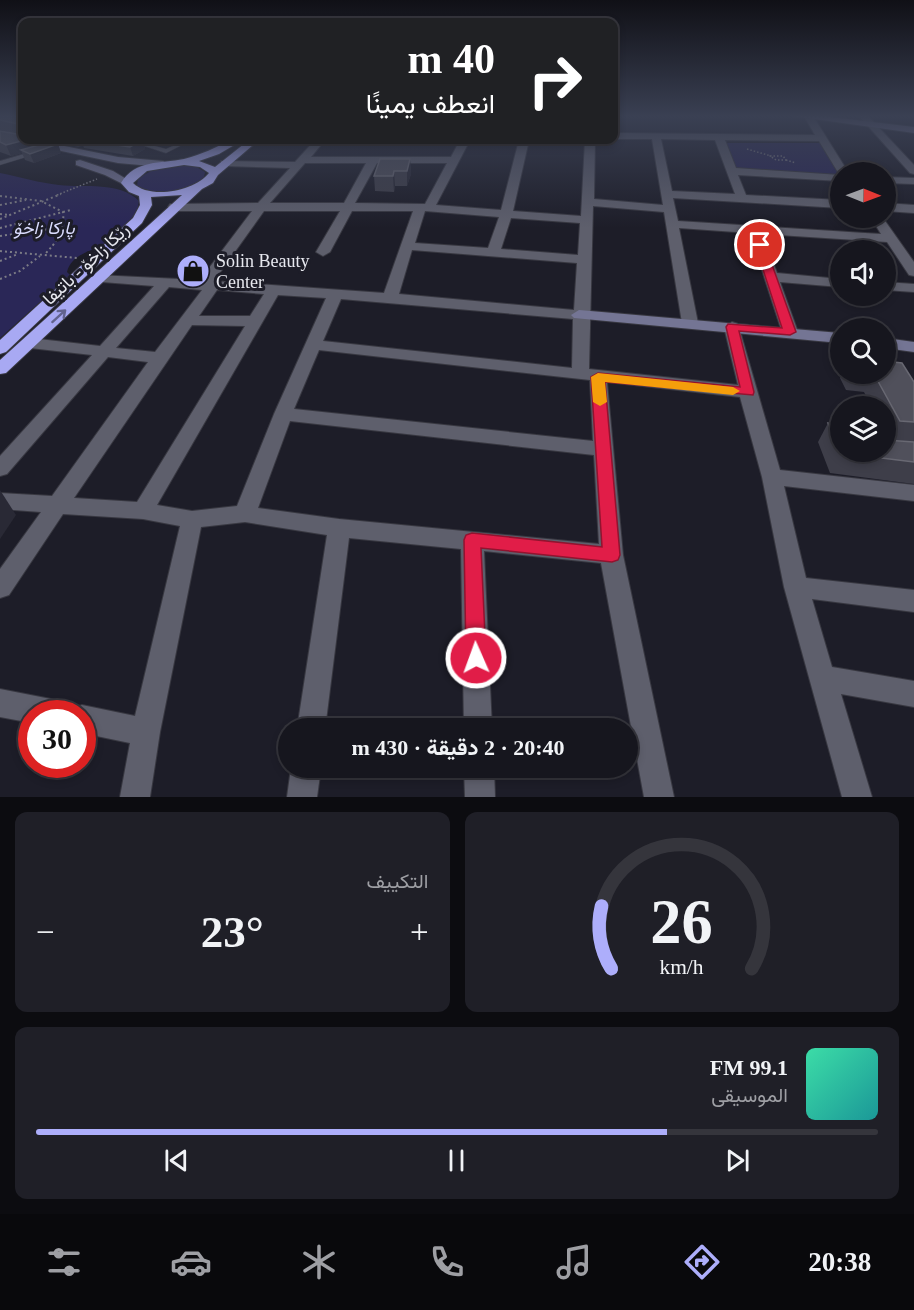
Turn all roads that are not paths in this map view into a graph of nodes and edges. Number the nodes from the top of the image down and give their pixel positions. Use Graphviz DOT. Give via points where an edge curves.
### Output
graph roads {
  1 [pos="24,153"];
  2 [pos="56,153"];
  3 [pos="84,153"];
  4 [pos="211,153"];
  5 [pos="237,153"];
  6 [pos="307,153"];
  7 [pos="457,153"];
  8 [pos="521,153"];
  9 [pos="590,153"];
  10 [pos="659,153"];
  11 [pos="725,153"];
  12 [pos="897,153"];
  13 [pos="373,160"];
  14 [pos="453,160"];
  15 [pos="129,162"];
  16 [pos="184,162"];
  17 [pos="298,162"];
  18 [pos="0,163"];
  19 [pos="225,163"];
  20 [pos="163,164"];
  21 [pos="732,171"];
  22 [pos="914,171"];
  23 [pos="109,173"];
  24 [pos="214,173"];
  25 [pos="830,177"];
  26 [pos="896,180"];
  27 [pos="914,181"];
  28 [pos="127,183"];
  29 [pos="198,187"];
  30 [pos="666,194"];
  31 [pos="742,199"];
  32 [pos="145,201"];
  33 [pos="588,202"];
  34 [pos="830,203"];
  35 [pos="176,206"];
  36 [pos="350,206"];
  37 [pos="261,207"];
  38 [pos="424,207"];
  39 [pos="669,208"];
  40 [pos="896,208"];
  41 [pos="914,209"];
  42 [pos="506,214"];
  43 [pos="587,220"];
  44 [pos="672,224"];
  45 [pos="884,228"];
  46 [pos="755,230"];
  47 [pos="891,238"];
  48 [pos="407,246"];
  49 [pos="323,252"];
  50 [pos="493,252"];
  51 [pos="583,259"];
  52 [pos="914,272"];
  53 [pos="771,277"];
  54 [pos="102,278"];
  55 [pos="830,282"];
  56 [pos="164,284"];
  57 [pos="207,286"];
  58 [pos="896,287"];
  59 [pos="914,288"];
  60 [pos="273,291"];
  61 [pos="335,295"];
  62 [pos="390,298"];
  63 [pos="579,315"];
  64 [pos="187,320"];
  65 [pos="255,321"];
  66 [pos="690,322"];
  67 [pos="732,327"];
  68 [pos="790,332"];
  69 [pos="830,337"];
  70 [pos="30,343"];
  71 [pos="315,345"];
  72 [pos="896,345"];
  73 [pos="914,347"];
  74 [pos="0,348"];
  75 [pos="106,352"];
  76 [pos="159,358"];
  77 [pos="0,369"];
  78 [pos="589,376"];
  79 [pos="748,392"];
  80 [pos="283,414"];
  81 [pos="604,449"];
  82 [pos="0,469"];
  83 [pos="772,477"];
  84 [pos="914,493"];
  85 [pos="0,501"];
  86 [pos="56,505"];
  87 [pos="143,511"];
  88 [pos="245,514"];
  89 [pos="192,520"];
  90 [pos="339,528"];
  91 [pos="472,540"];
  92 [pos="612,555"];
  93 [pos="796,587"];
  94 [pos="0,588"];
  95 [pos="914,601"];
  96 [pos="822,678"];
  97 [pos="914,694"];
  98 [pos="0,703"];
  99 [pos="18,707"];
  100 [pos="313,718"];
  101 [pos="478,718"];
  102 [pos="96,722"];
  103 [pos="146,732"];
  104 [pos="305,778"];
  105 [pos="479,778"];
  106 [pos="135,797"];
  107 [pos="302,797"];
  108 [pos="480,797"];
  109 [pos="659,797"];
  110 [pos="857,797"];
  1 -- 18 [label="lane"];
  2 -- 23 [label="main road"];
  3 -- 15 [label="main road"];
  4 -- 16 [label="highway"];
  5 -- 19 [label="highway"];
  6 -- 17 [label="street"];
  7 -- 14 [label="street"];
  8 -- 42 [label="street"];
  9 -- 33 [label="street"];
  10 -- 30 [label="street"];
  11 -- 21 [label="street"];
  12 -- 22 [label="street"];
  13 -- 14 [label="street"];
  13 -- 17 [label="street"];
  13 -- 36 [label="street"];
  14 -- 38 [label="street"];
  15 -- 20 [label="main road"];
  15 -- 23 [label="main road" via="125,170"];
  16 -- 20 [label="highway"];
  16 -- 24 [label="highway" via="208,166"];
  17 -- 19 [label="street"];
  17 -- 37 [label="street"];
  19 -- 24 [label="highway"];
  20 -- 28 [label="highway" via="134,174"];
  21 -- 25 [label="street"];
  21 -- 31 [label="street"];
  23 -- 28 [label="main road"];
  24 -- 29 [label="highway, رێکا زاخۆ - باتیفا"];
  26 -- 27 [label="street"];
  28 -- 32 [label="highway"];
  29 -- 32 [label="highway"];
  29 -- 35 [label="highway, رێکا زاخۆ - باتیفا"];
  30 -- 31 [label="street"];
  30 -- 39 [label="street"];
  31 -- 34 [label="street"];
  32 -- 35 [label="highway" via="171,201"];
  32 -- 74 [label="highway, رێکا زاخۆ - باتیفا" via="138,220"];
  33 -- 39 [label="street"];
  33 -- 43 [label="street"];
  35 -- 37 [label="street"];
  35 -- 54 [label="highway, رێکا زاخۆ - باتیفا"];
  36 -- 37 [label="street"];
  36 -- 38 [label="street"];
  36 -- 49 [label="street"];
  37 -- 57 [label="street"];
  38 -- 42 [label="street"];
  38 -- 48 [label="street"];
  39 -- 44 [label="street"];
  40 -- 41 [label="street"];
  42 -- 43 [label="street"];
  42 -- 50 [label="street"];
  43 -- 51 [label="street"];
  44 -- 46 [label="street"];
  44 -- 66 [label="street"];
  45 -- 47 [label="street"];
  46 -- 47 [label="street"];
  46 -- 53 [label="street"];
  47 -- 52 [label="street"];
  48 -- 50 [label="street"];
  48 -- 62 [label="street"];
  50 -- 51 [label="street"];
  51 -- 63 [label="street"];
  53 -- 55 [label="street"];
  53 -- 68 [label="street"];
  54 -- 56 [label="street"];
  70 -- 54 [label="highway, رێکا زاخۆ - باتیفا, one-way"];
  56 -- 57 [label="street"];
  56 -- 75 [label="street"];
  57 -- 60 [label="street"];
  57 -- 64 [label="street"];
  58 -- 59 [label="street"];
  60 -- 61 [label="street"];
  60 -- 65 [label="street"];
  61 -- 62 [label="street"];
  61 -- 71 [label="street"];
  62 -- 63 [label="street"];
  63 -- 66 [label="main road"];
  63 -- 78 [label="street"];
  64 -- 65 [label="street"];
  64 -- 76 [label="street"];
  65 -- 87 [label="street"];
  66 -- 67 [label="main road"];
  67 -- 68 [label="main road"];
  67 -- 79 [label="street"];
  68 -- 69 [label="main road"];
  70 -- 75 [label="street"];
  70 -- 77 [label="highway, رێکا زاخۆ - باتیفا"];
  71 -- 78 [label="street"];
  71 -- 80 [label="street"];
  72 -- 73 [label="main road"];
  75 -- 76 [label="street"];
  75 -- 82 [label="street"];
  76 -- 86 [label="street"];
  78 -- 79 [label="street"];
  78 -- 81 [label="street"];
  79 -- 83 [label="street"];
  80 -- 81 [label="street"];
  80 -- 88 [label="street"];
  81 -- 92 [label="street"];
  83 -- 84 [label="street"];
  83 -- 93 [label="street"];
  85 -- 86 [label="street"];
  86 -- 87 [label="street"];
  86 -- 94 [label="street"];
  87 -- 89 [label="street"];
  88 -- 89 [label="street"];
  88 -- 90 [label="street"];
  89 -- 103 [label="street"];
  90 -- 91 [label="street"];
  90 -- 100 [label="street"];
  91 -- 92 [label="street"];
  91 -- 101 [label="street"];
  92 -- 109 [label="street"];
  93 -- 95 [label="street"];
  93 -- 96 [label="street"];
  96 -- 97 [label="street"];
  96 -- 110 [label="street"];
  98 -- 99 [label="street"];
  102 -- 103 [label="street"];
  103 -- 106 [label="street"];
  104 -- 107 [label="street"];
  105 -- 108 [label="street"];
}
